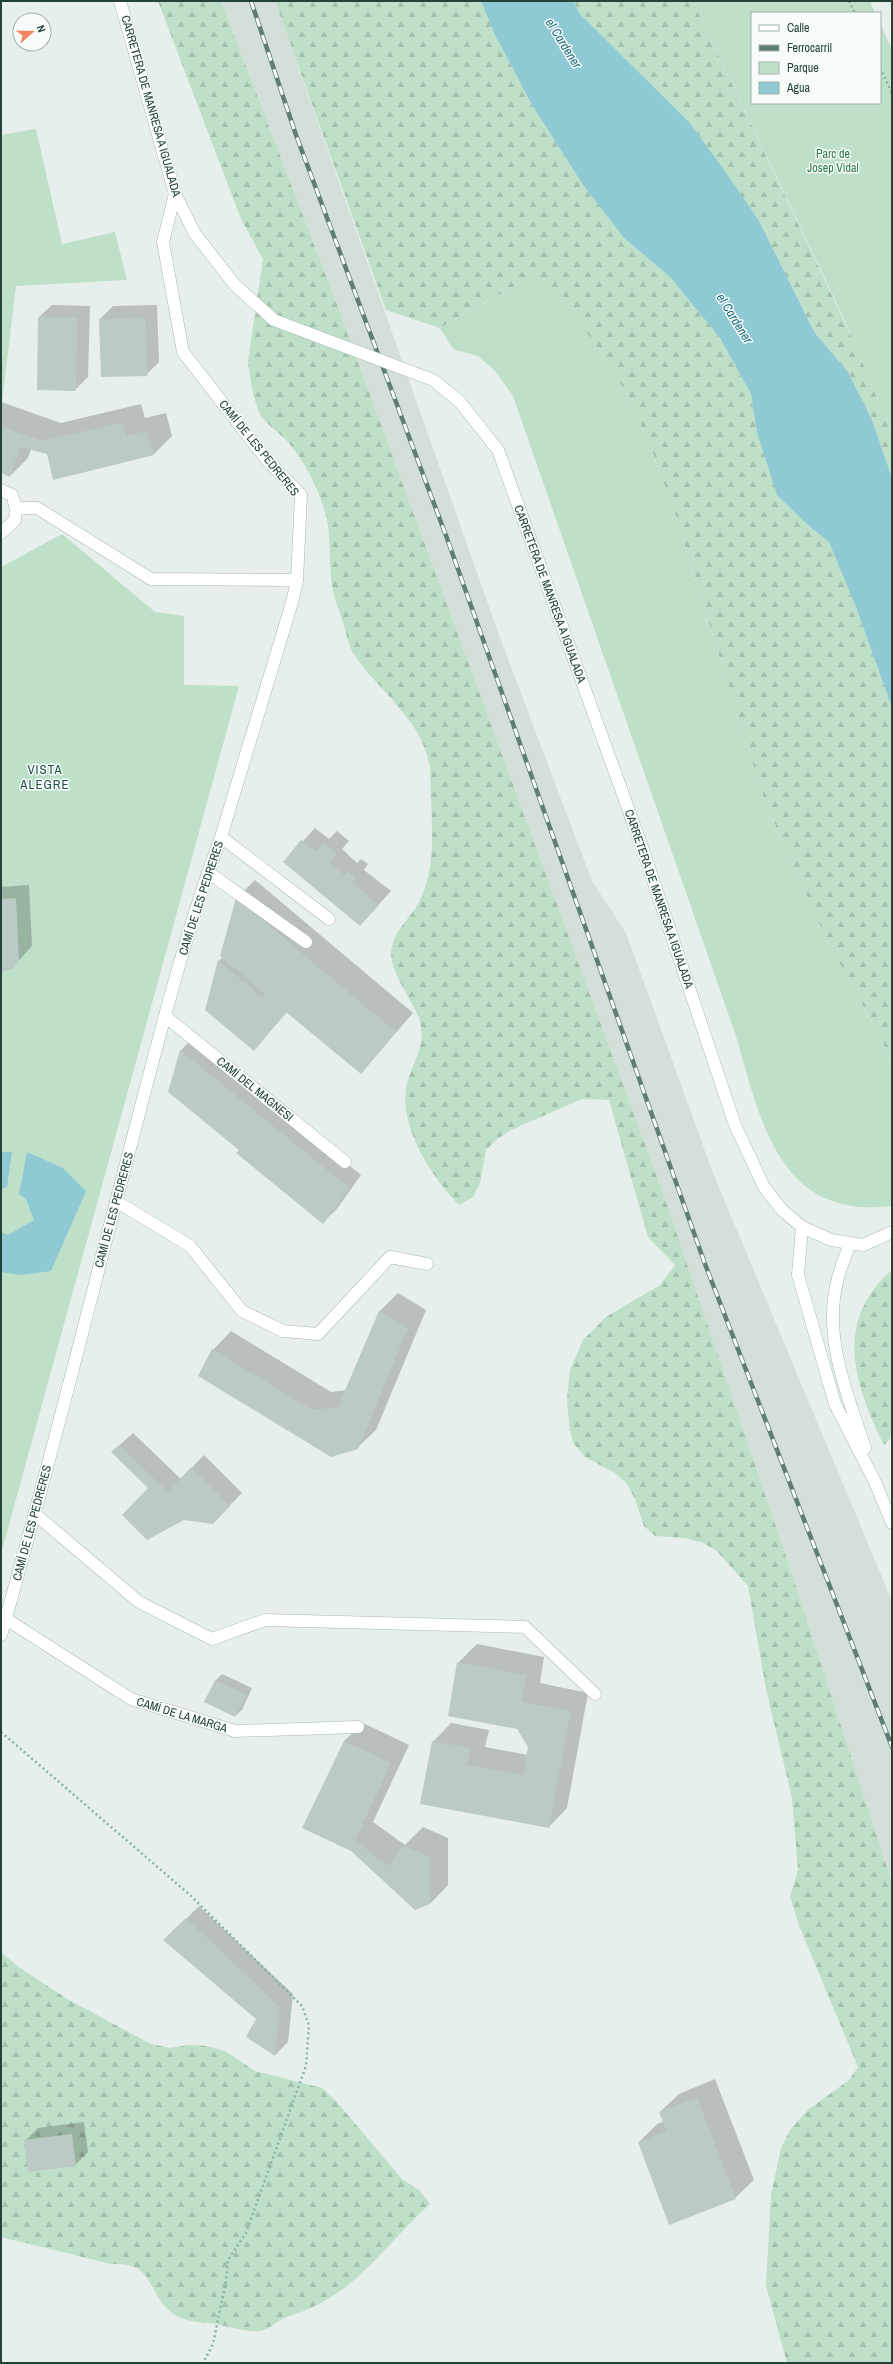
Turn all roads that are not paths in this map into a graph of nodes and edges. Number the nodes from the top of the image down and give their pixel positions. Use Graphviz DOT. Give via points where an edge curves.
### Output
graph roads {
  1 [pos="120,1"];
  2 [pos="175,194"];
  3 [pos="1,490"];
  4 [pos="16,508"];
  5 [pos="1,532"];
  6 [pos="297,580"];
  7 [pos="221,837"];
  8 [pos="208,872"];
  9 [pos="329,920"];
  10 [pos="306,942"];
  11 [pos="165,1016"];
  12 [pos="345,1162"];
  13 [pos="116,1201"];
  14 [pos="802,1227"];
  15 [pos="892,1232"];
  16 [pos="850,1243"];
  17 [pos="427,1264"];
  18 [pos="875,1482"];
  19 [pos="35,1514"];
  20 [pos="892,1523"];
  21 [pos="6,1619"];
  22 [pos="1,1635"];
  23 [pos="595,1694"];
  24 [pos="358,1727"];
  1 -- 2 [label="street, CARRETERA DE MANRESA A IGUALADA"];
  2 -- 6 [label="street, CAMÍ DE LES PEDRERES" via="163,242 183,352 266,459 301,495"];
  2 -- 14 [label="street, CARRETERA DE MANRESA A IGUALADA, bridge" via="194,234 234,285 274,320 433,380 460,402 498,450 641,844 736,1125 764,1186 782,1210"];
  3 -- 4 [label="street" via="12,495"];
  4 -- 5 [label="street" via="15,520"];
  4 -- 6 [label="street" via="37,508 151,579"];
  6 -- 7 [label="street, CAMÍ DE LES PEDRERES"];
  7 -- 8 [label="street, CAMÍ DE LES PEDRERES"];
  7 -- 9 [label="street"];
  8 -- 10 [label="street"];
  8 -- 11 [label="street, CAMÍ DE LES PEDRERES"];
  11 -- 12 [label="street, CAMÍ DEL MAGNESI"];
  11 -- 13 [label="street, CAMÍ DE LES PEDRERES"];
  13 -- 17 [label="street" via="190,1246 242,1311 283,1331 318,1334 390,1257"];
  13 -- 19 [label="street, CAMÍ DE LES PEDRERES"];
  14 -- 16 [label="street, CARRETERA DE MANRESA A IGUALADA" via="831,1240"];
  14 -- 18 [label="street" via="798,1275 835,1404"];
  15 -- 16 [label="street, CARRETERA DE MANRESA A IGUALADA" via="863,1245"];
  16 -- 18 [label="street" via="838,1278 834,1301 835,1350"];
  18 -- 20 [label="street"];
  19 -- 21 [label="street, CAMÍ DE LES PEDRERES"];
  19 -- 23 [label="street" via="139,1602 212,1639 265,1620 525,1628"];
  21 -- 22 [label="street, CAMÍ DE LES PEDRERES"];
  21 -- 24 [label="street, CAMÍ DE LA MARGA" via="131,1700 235,1731"];
}
